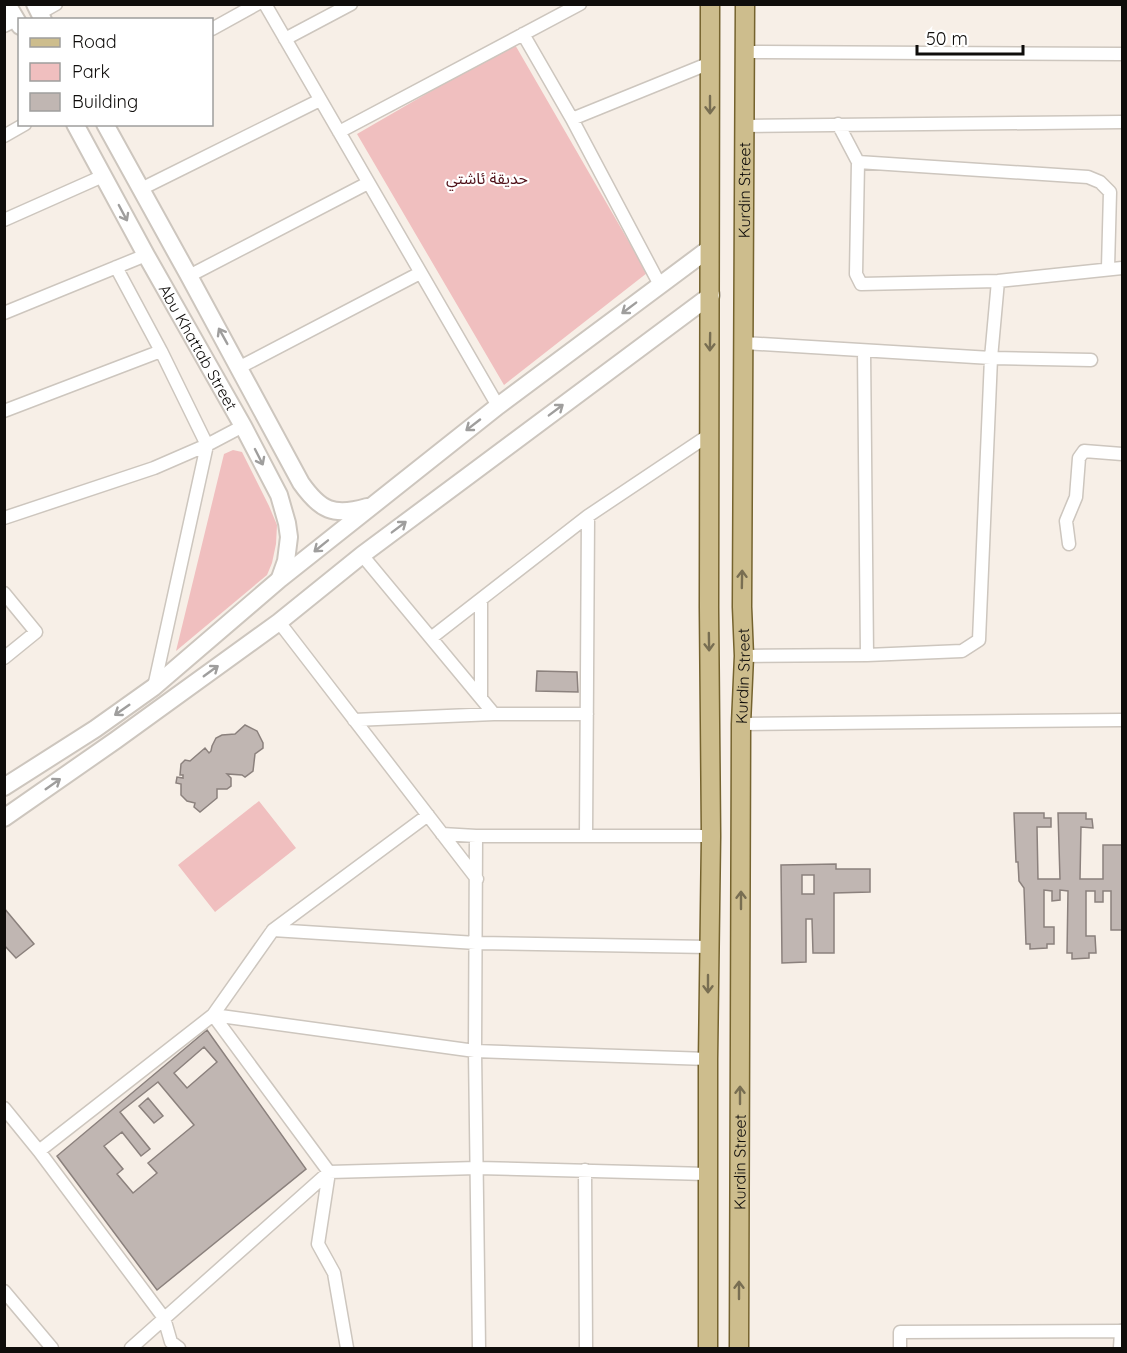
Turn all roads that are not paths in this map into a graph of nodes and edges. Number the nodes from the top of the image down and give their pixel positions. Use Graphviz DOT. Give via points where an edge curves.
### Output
graph roads {
  1 [pos="7,4"];
  2 [pos="56,4"];
  3 [pos="257,4"];
  4 [pos="265,4"];
  5 [pos="351,4"];
  6 [pos="580,4"];
  7 [pos="710,4"];
  8 [pos="745,4"];
  9 [pos="39,12"];
  10 [pos="13,24"];
  11 [pos="213,28"];
  12 [pos="523,34"];
  13 [pos="285,39"];
  14 [pos="744,52"];
  15 [pos="1122,54"];
  16 [pos="710,63"];
  17 [pos="320,100"];
  18 [pos="572,120"];
  19 [pos="1122,122"];
  20 [pos="838,124"];
  21 [pos="22,126"];
  22 [pos="76,126"];
  23 [pos="106,126"];
  24 [pos="745,126"];
  25 [pos="339,132"];
  26 [pos="4,136"];
  27 [pos="858,162"];
  28 [pos="103,176"];
  29 [pos="369,183"];
  30 [pos="141,189"];
  31 [pos="4,220"];
  32 [pos="710,248"];
  33 [pos="146,255"];
  34 [pos="116,267"];
  35 [pos="1108,268"];
  36 [pos="1122,268"];
  37 [pos="420,273"];
  38 [pos="189,276"];
  39 [pos="998,281"];
  40 [pos="660,285"];
  41 [pos="711,295"];
  42 [pos="4,313"];
  43 [pos="744,343"];
  44 [pos="161,351"];
  45 [pos="864,351"];
  46 [pos="991,358"];
  47 [pos="1091,360"];
  48 [pos="240,367"];
  49 [pos="498,406"];
  50 [pos="4,411"];
  51 [pos="243,426"];
  52 [pos="709,435"];
  53 [pos="207,446"];
  54 [pos="1122,454"];
  55 [pos="301,483"];
  56 [pos="279,495"];
  57 [pos="370,506"];
  58 [pos="588,516"];
  59 [pos="4,518"];
  60 [pos="1068,544"];
  61 [pos="362,555"];
  62 [pos="279,579"];
  63 [pos="4,593"];
  64 [pos="481,599"];
  65 [pos="742,606"];
  66 [pos="709,608"];
  67 [pos="279,622"];
  68 [pos="431,638"];
  69 [pos="867,655"];
  70 [pos="744,656"];
  71 [pos="4,658"];
  72 [pos="154,687"];
  73 [pos="481,698"];
  74 [pos="494,714"];
  75 [pos="587,714"];
  76 [pos="354,720"];
  77 [pos="1122,720"];
  78 [pos="741,724"];
  79 [pos="4,787"];
  80 [pos="428,815"];
  81 [pos="4,818"];
  82 [pos="442,834"];
  83 [pos="476,836"];
  84 [pos="586,836"];
  85 [pos="711,836"];
  86 [pos="477,879"];
  87 [pos="273,930"];
  88 [pos="476,943"];
  89 [pos="709,947"];
  90 [pos="213,1015"];
  91 [pos="475,1051"];
  92 [pos="708,1059"];
  93 [pos="4,1108"];
  94 [pos="39,1151"];
  95 [pos="477,1168"];
  96 [pos="585,1170"];
  97 [pos="329,1172"];
  98 [pos="707,1174"];
  99 [pos="4,1291"];
  100 [pos="164,1318"];
  101 [pos="1122,1331"];
  102 [pos="52,1348"];
  103 [pos="131,1348"];
  104 [pos="179,1348"];
  105 [pos="347,1348"];
  106 [pos="479,1348"];
  107 [pos="586,1348"];
  108 [pos="708,1348"];
  109 [pos="739,1348"];
  110 [pos="900,1348"];
  111 [pos="1120,1348"];
  1 -- 10 [label="main road"];
  2 -- 9 [label="street"];
  3 -- 11 [label="street"];
  4 -- 13 [label="street"];
  5 -- 13 [label="street"];
  6 -- 12 [label="street"];
  7 -- 16 [label="main road, Kurdin Street"];
  8 -- 14 [label="main road, Kurdin Street"];
  12 -- 18 [label="street"];
  12 -- 25 [label="street"];
  13 -- 17 [label="street"];
  14 -- 15 [label="street"];
  14 -- 24 [label="main road, Kurdin Street"];
  16 -- 18 [label="street"];
  16 -- 32 [label="main road, Kurdin Street, one-way"];
  17 -- 25 [label="street"];
  17 -- 30 [label="street"];
  18 -- 40 [label="street"];
  19 -- 20 [label="street"];
  20 -- 24 [label="street"];
  20 -- 27 [label="street"];
  21 -- 26 [label="street"];
  22 -- 28 [label="main road, Abu Khattab Street"];
  23 -- 30 [label="main road, Abu Khattab Street"];
  24 -- 43 [label="main road, Kurdin Street"];
  25 -- 29 [label="street"];
  27 -- 35 [label="street" via="1088,177 1100,182 1110,192"];
  27 -- 39 [label="street" via="856,274 861,284"];
  28 -- 31 [label="street"];
  28 -- 33 [label="main road, Abu Khattab Street, one-way"];
  29 -- 37 [label="street"];
  29 -- 38 [label="street"];
  30 -- 38 [label="main road, Abu Khattab Street"];
  32 -- 40 [label="main road"];
  32 -- 41 [label="main road, Kurdin Street"];
  33 -- 34 [label="street"];
  33 -- 51 [label="main road, Abu Khattab Street"];
  34 -- 42 [label="street"];
  34 -- 44 [label="street"];
  35 -- 36 [label="street"];
  35 -- 39 [label="street"];
  37 -- 48 [label="street"];
  37 -- 49 [label="street"];
  48 -- 38 [label="main road, Abu Khattab Street, one-way"];
  39 -- 46 [label="street"];
  40 -- 49 [label="main road, one-way"];
  41 -- 52 [label="main road, Kurdin Street, one-way"];
  61 -- 41 [label="main road, one-way"];
  43 -- 45 [label="street"];
  65 -- 43 [label="main road, Kurdin Street, one-way"];
  44 -- 50 [label="street"];
  44 -- 53 [label="street"];
  45 -- 46 [label="street"];
  45 -- 69 [label="street"];
  46 -- 47 [label="street"];
  46 -- 69 [label="street" via="979,640 962,651"];
  48 -- 55 [label="main road, Abu Khattab Street"];
  49 -- 57 [label="main road, one-way"];
  51 -- 53 [label="street"];
  51 -- 56 [label="main road, Abu Khattab Street, one-way"];
  52 -- 58 [label="street"];
  52 -- 66 [label="main road, Kurdin Street"];
  53 -- 59 [label="street" via="154,468"];
  53 -- 72 [label="street"];
  54 -- 60 [label="street" via="1084,451 1079,458 1076,497 1066,521"];
  55 -- 56 [label="main road"];
  55 -- 57 [label="main road, Abu Khattab Street" via="311,498 325,508 349,511"];
  56 -- 62 [label="main road, Abu Khattab Street" via="289,537"];
  57 -- 62 [label="main road, one-way"];
  58 -- 64 [label="street"];
  58 -- 75 [label="street"];
  61 -- 67 [label="main road"];
  61 -- 68 [label="street"];
  62 -- 72 [label="main road"];
  63 -- 71 [label="street" via="36,632"];
  64 -- 68 [label="street"];
  64 -- 73 [label="street"];
  65 -- 66 [label="main road"];
  65 -- 70 [label="main road, Kurdin Street"];
  66 -- 85 [label="main road, Kurdin Street, one-way"];
  67 -- 76 [label="street"];
  81 -- 67 [label="main road, one-way"];
  68 -- 73 [label="street"];
  69 -- 70 [label="street"];
  70 -- 78 [label="main road, Kurdin Street"];
  72 -- 79 [label="main road, one-way"];
  73 -- 74 [label="street"];
  74 -- 75 [label="street"];
  74 -- 76 [label="street"];
  75 -- 84 [label="street"];
  76 -- 80 [label="street"];
  77 -- 78 [label="street"];
  109 -- 78 [label="main road, Kurdin Street, one-way"];
  80 -- 82 [label="street"];
  80 -- 87 [label="street"];
  82 -- 83 [label="street"];
  82 -- 86 [label="street"];
  83 -- 84 [label="street"];
  83 -- 86 [label="street"];
  84 -- 85 [label="street"];
  85 -- 89 [label="main road, Kurdin Street"];
  86 -- 88 [label="street"];
  87 -- 88 [label="street"];
  87 -- 90 [label="street"];
  88 -- 89 [label="street"];
  88 -- 91 [label="street"];
  89 -- 92 [label="main road, Kurdin Street, one-way"];
  90 -- 91 [label="street"];
  90 -- 94 [label="street"];
  90 -- 97 [label="street"];
  91 -- 92 [label="street"];
  91 -- 95 [label="street"];
  92 -- 98 [label="main road, Kurdin Street"];
  93 -- 94 [label="street"];
  94 -- 100 [label="street"];
  95 -- 96 [label="street"];
  95 -- 97 [label="street"];
  95 -- 106 [label="street"];
  96 -- 98 [label="street"];
  96 -- 107 [label="street"];
  97 -- 100 [label="street"];
  97 -- 105 [label="street" via="318,1244 334,1273"];
  98 -- 108 [label="main road, Kurdin Street"];
  99 -- 102 [label="street"];
  100 -- 103 [label="street"];
  100 -- 104 [label="street" via="171,1342"];
  101 -- 110 [label="street" via="900,1332"];
  101 -- 111 [label="street"];
}
